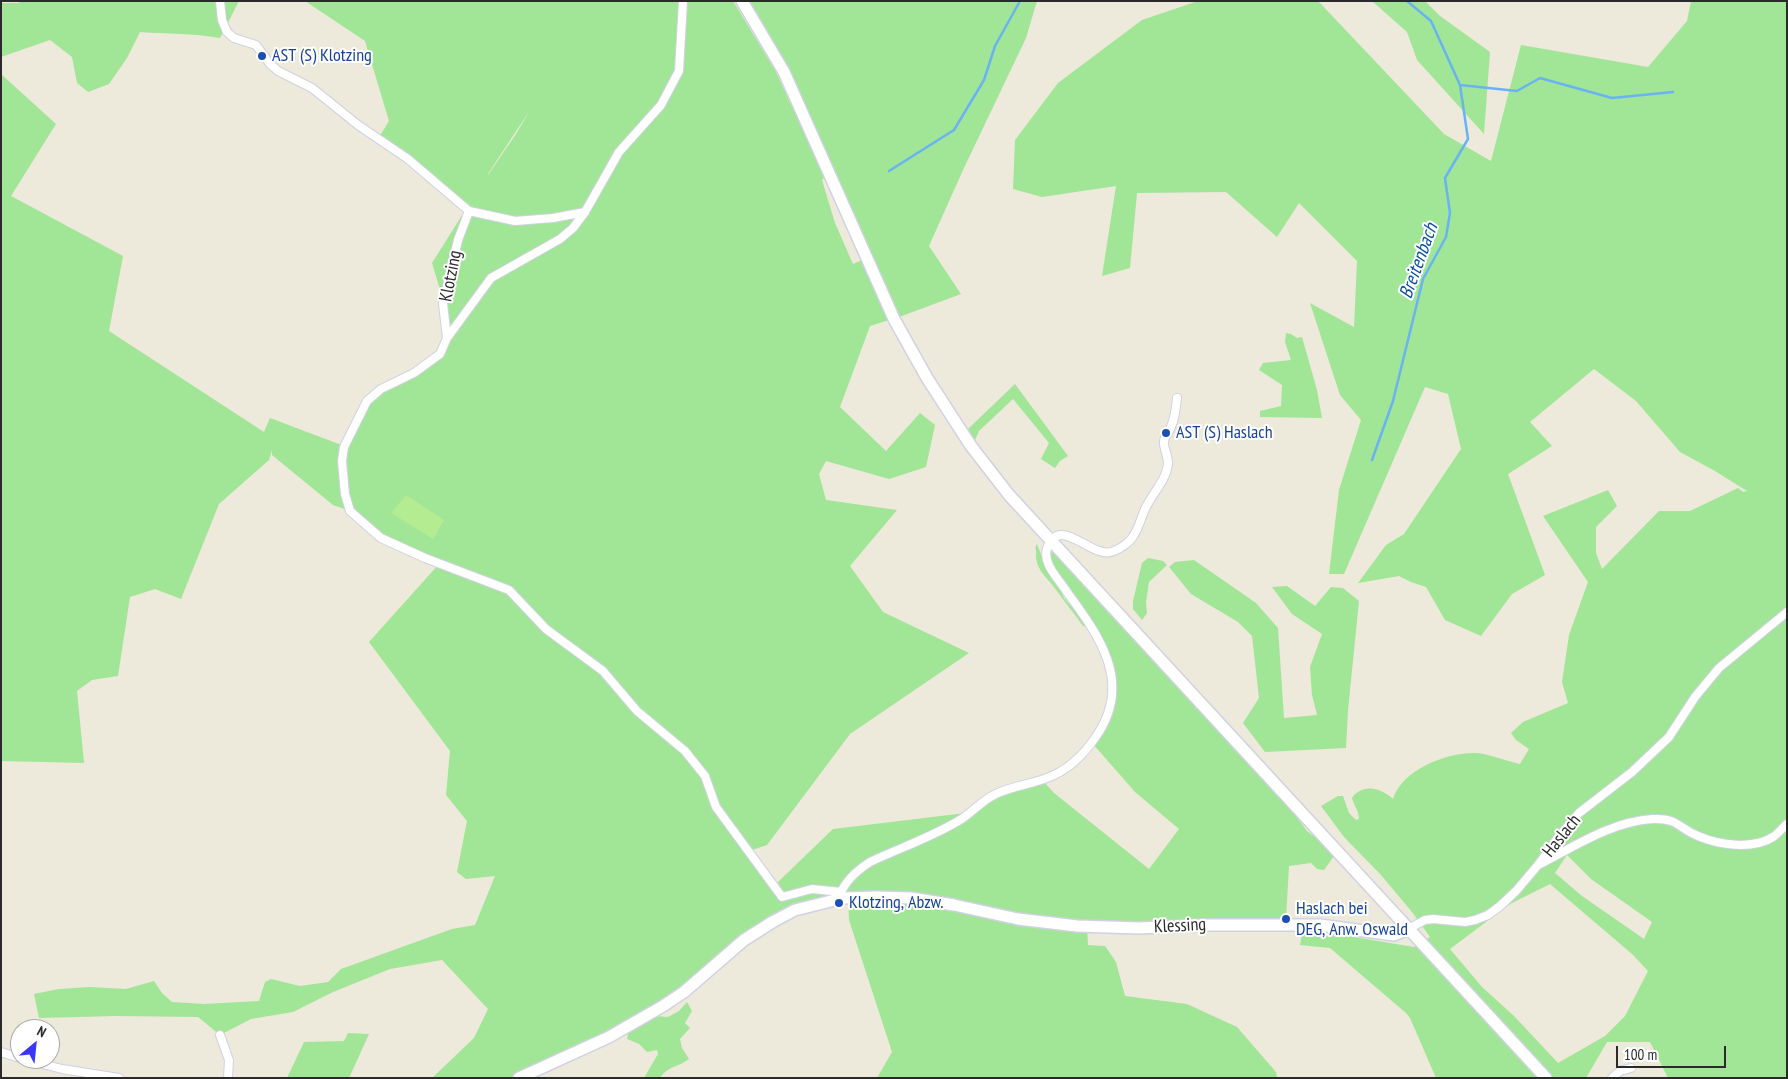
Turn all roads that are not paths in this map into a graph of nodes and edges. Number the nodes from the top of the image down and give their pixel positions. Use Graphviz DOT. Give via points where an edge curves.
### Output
graph roads {
  1 [pos="220,1"];
  2 [pos="683,1"];
  3 [pos="742,1"];
  4 [pos="469,211"];
  5 [pos="586,212"];
  6 [pos="446,338"];
  7 [pos="1178,398"];
  8 [pos="1052,539"];
  9 [pos="1787,612"];
  10 [pos="1787,824"];
  11 [pos="1538,865"];
  12 [pos="842,895"];
  13 [pos="1283,924"];
  14 [pos="1408,929"];
  15 [pos="220,1035"];
  16 [pos="1631,1068"];
  17 [pos="60,1069"];
  18 [pos="119,1078"];
  19 [pos="228,1078"];
  20 [pos="519,1078"];
  21 [pos="1546,1078"];
  22 [pos="1612,1078"];
  1 -- 4 [label="street" via="222,20 234,38 256,45 278,71 312,88 358,125 408,158"];
  2 -- 5 [label="street, Klotzing" via="679,71 661,105 619,152"];
  3 -- 8 [label="main road" via="784,72 894,319 926,378 971,446 1010,495"];
  4 -- 5 [label="street" via="515,221"];
  4 -- 6 [label="street, Klotzing" via="458,240 443,304"];
  5 -- 6 [label="street, Klotzing" via="560,239 491,278"];
  6 -- 12 [label="street" via="440,354 414,373 381,389 367,401 344,447 344,494 350,510 381,538 509,590 546,629 603,671 637,711 685,750 705,776 716,806 782,897 812,889"];
  7 -- 8 [label="street" via="1174,419 1164,442 1167,468 1133,538 1108,553 1066,535"];
  8 -- 12 [label="street" via="1046,549 1046,560 1099,640 1113,677 1112,698 1099,733 1082,756 1063,770 995,794 961,820 870,862 846,882"];
  8 -- 14 [label="main road"];
  9 -- 11 [label="street, Haslach" via="1719,668 1694,697 1669,738 1579,813"];
  10 -- 11 [label="street" via="1766,840 1737,844 1698,836 1670,819 1645,820 1603,832"];
  11 -- 14 [label="street, Haslach" via="1516,891 1488,915 1465,922 1426,920"];
  12 -- 13 [label="main road, Klessing" via="911,898 1077,926 1139,928"];
  12 -- 20 [label="main road, Klessing" via="774,921 744,940 663,1006 609,1037"];
  13 -- 14 [label="main road, Haslach" via="1320,925 1394,935"];
  14 -- 21 [label="main road"];
  15 -- 19 [label="street" via="229,1060"];
  16 -- 22 [label="street"];
  17 -- 18 [label="street"];
}
